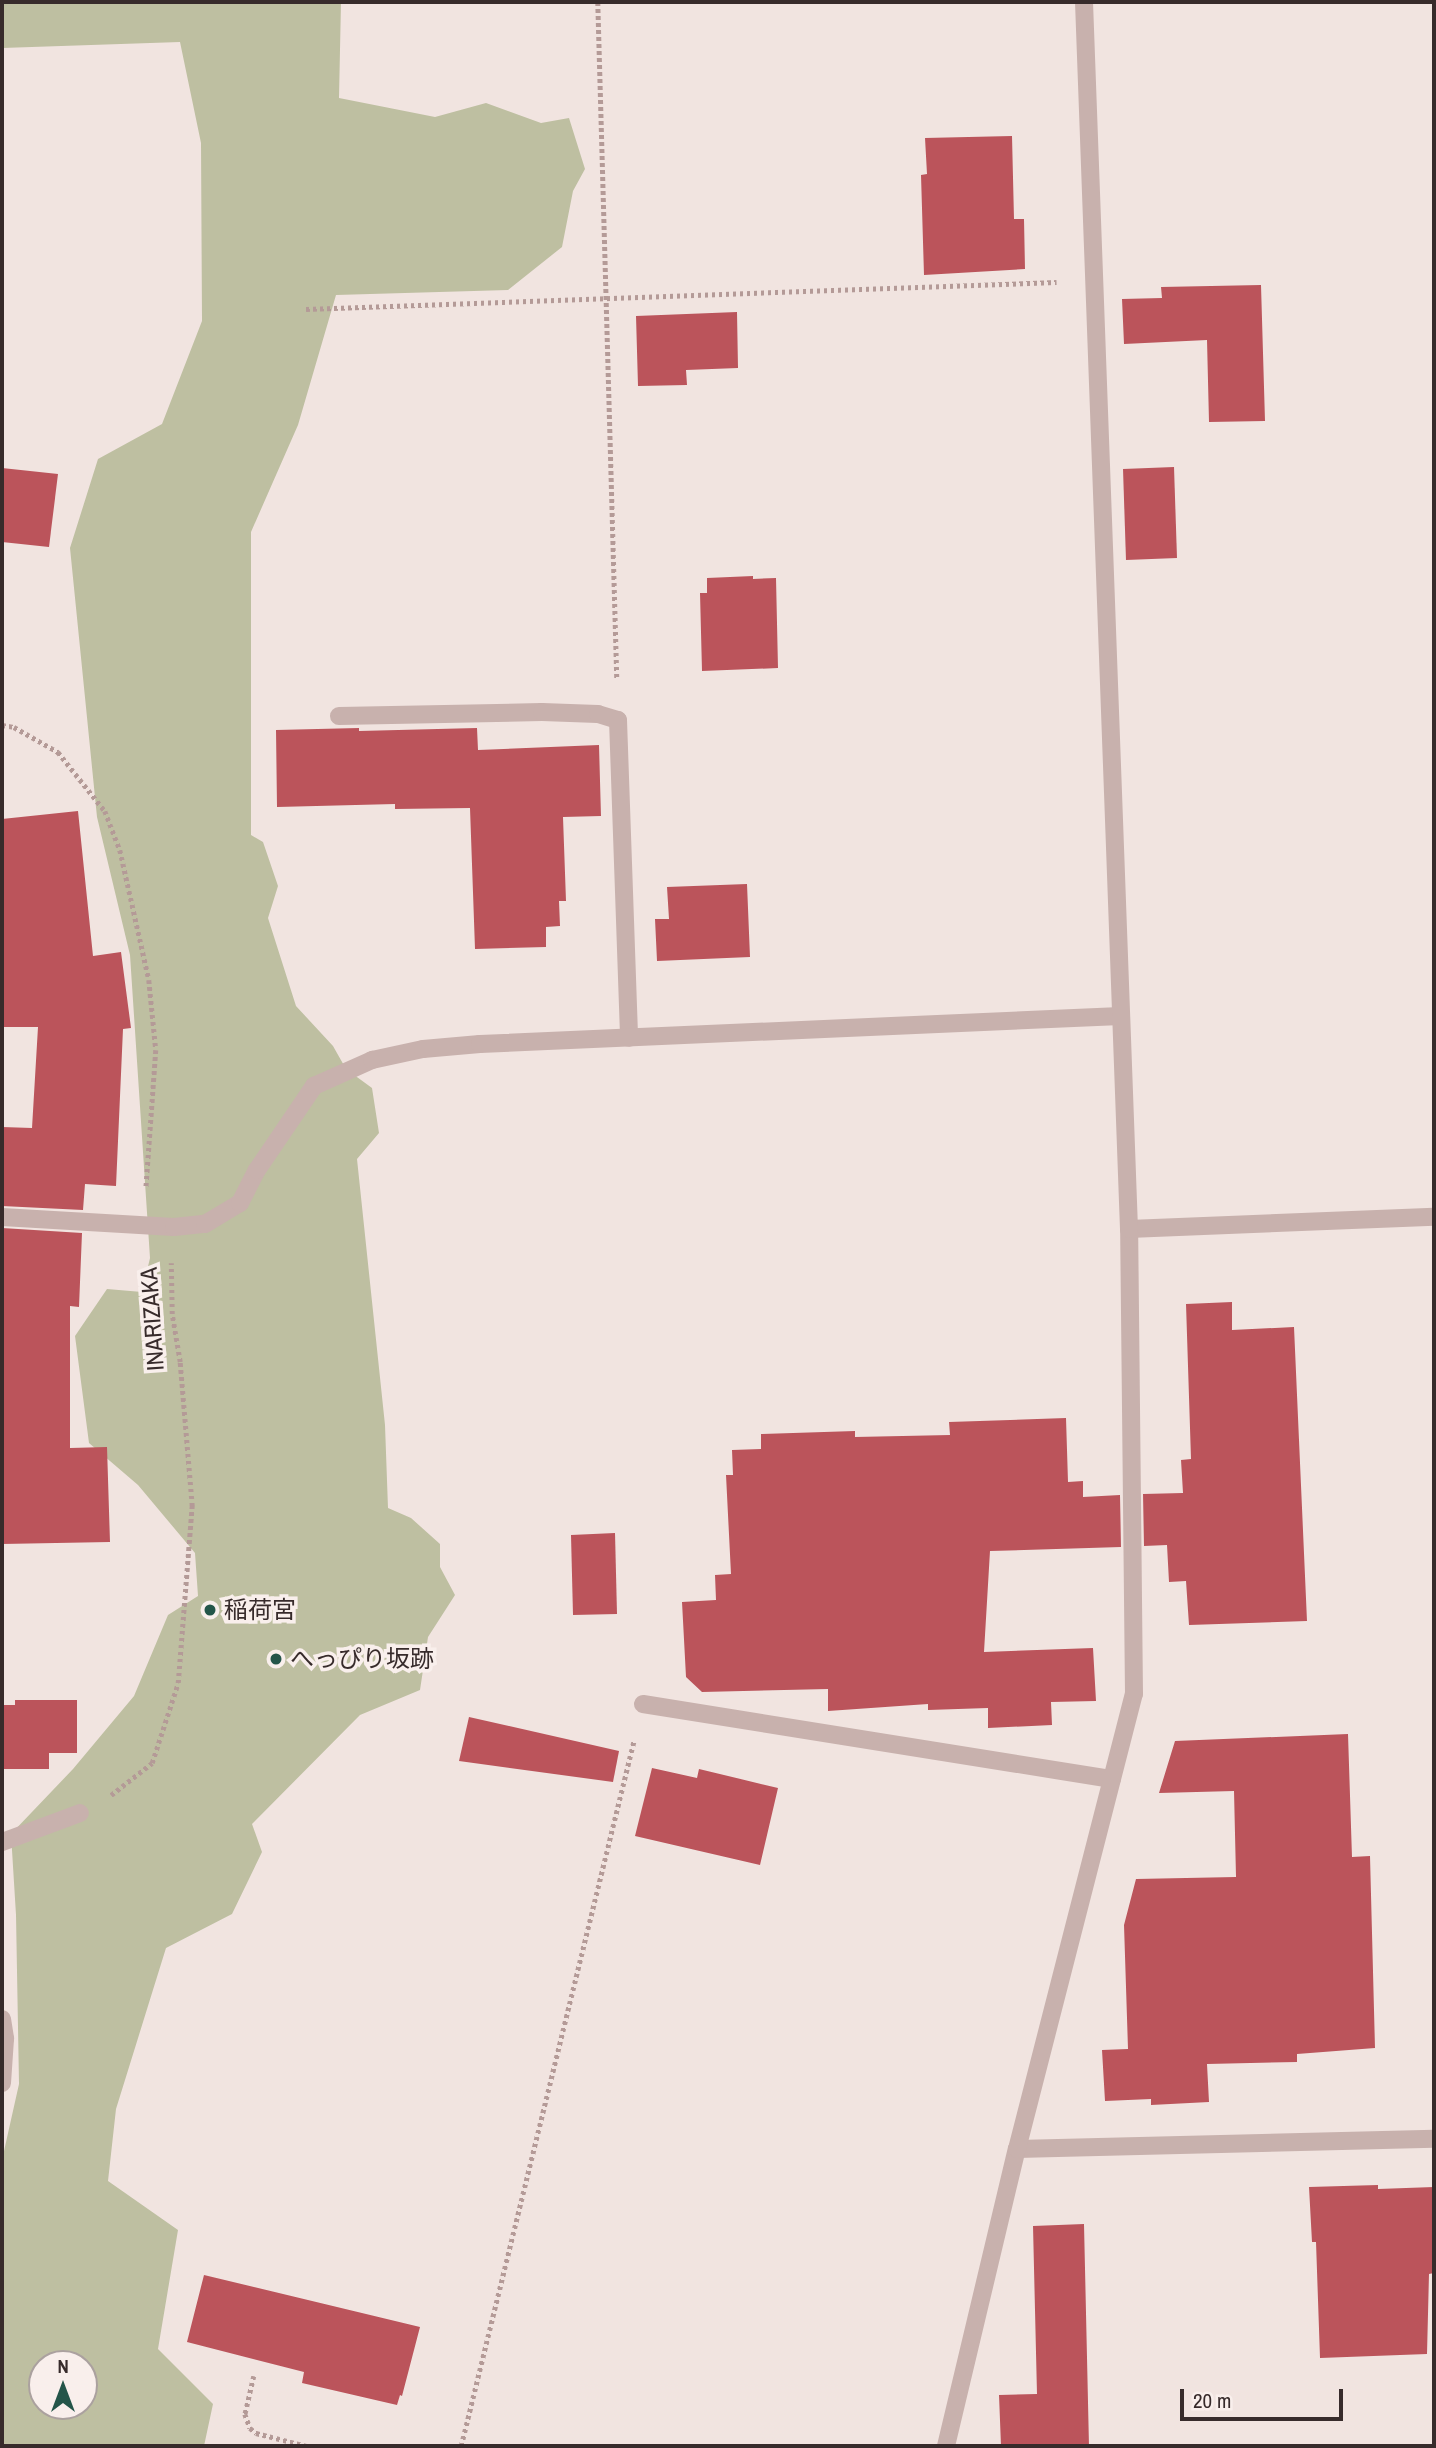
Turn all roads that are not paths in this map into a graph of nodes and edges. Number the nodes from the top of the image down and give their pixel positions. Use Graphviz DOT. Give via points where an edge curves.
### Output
graph roads {
  1 [pos="1084,2"];
  2 [pos="339,716"];
  3 [pos="1120,1016"];
  4 [pos="629,1038"];
  5 [pos="2,1217"];
  6 [pos="1434,1217"];
  7 [pos="1129,1229"];
  8 [pos="643,1704"];
  9 [pos="1112,1779"];
  10 [pos="80,1813"];
  11 [pos="2,1842"];
  12 [pos="2,2019"];
  13 [pos="2,2083"];
  14 [pos="1434,2139"];
  15 [pos="1017,2149"];
  16 [pos="946,2446"];
  1 -- 3 [label="street"];
  2 -- 4 [label="street" via="542,712 598,714 618,720"];
  3 -- 4 [label="street"];
  3 -- 7 [label="street"];
  4 -- 5 [label="street" via="480,1044 422,1049 372,1060 314,1086 240,1203 205,1224 174,1227"];
  6 -- 7 [label="street"];
  7 -- 9 [label="street" via="1134,1694"];
  8 -- 9 [label="street"];
  9 -- 15 [label="street"];
  10 -- 11 [label="street"];
  12 -- 13 [label="street"];
  14 -- 15 [label="street"];
  15 -- 16 [label="street"];
}
